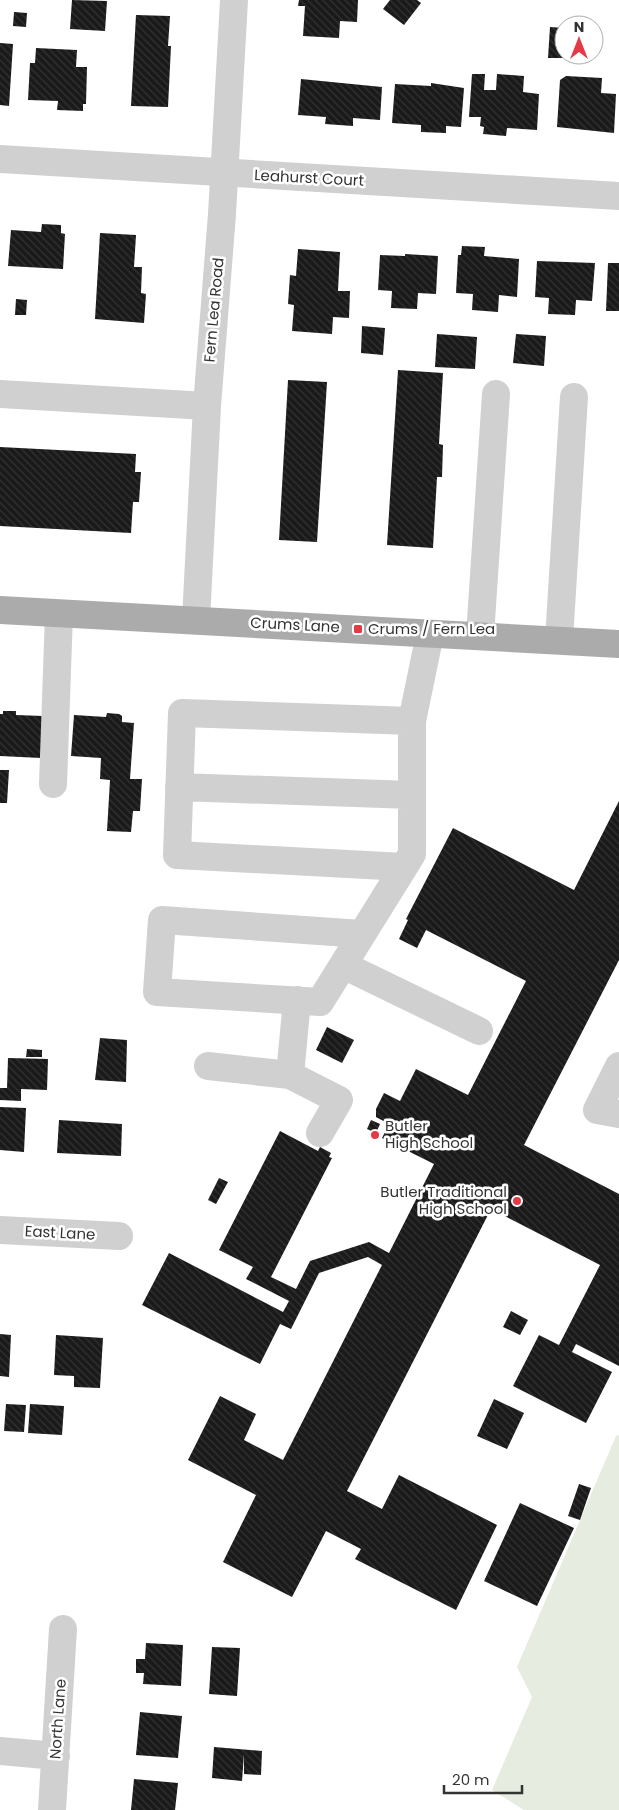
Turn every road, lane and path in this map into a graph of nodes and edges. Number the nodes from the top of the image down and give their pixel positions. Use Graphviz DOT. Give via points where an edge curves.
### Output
graph roads {
  1 [pos="234,0"];
  2 [pos="0,159"];
  3 [pos="225,173"];
  4 [pos="619,196"];
  5 [pos="0,394"];
  6 [pos="496,394"];
  7 [pos="574,397"];
  8 [pos="207,406"];
  9 [pos="0,610"];
  10 [pos="59,614"];
  11 [pos="196,620"];
  12 [pos="430,634"];
  13 [pos="480,636"];
  14 [pos="559,640"];
  15 [pos="619,644"];
  16 [pos="412,721"];
  17 [pos="53,784"];
  18 [pos="179,787"];
  19 [pos="412,795"];
  20 [pos="404,867"];
  21 [pos="362,934"];
  22 [pos="343,964"];
  23 [pos="297,1000"];
  24 [pos="479,1031"];
  25 [pos="208,1066"];
  26 [pos="619,1066"];
  27 [pos="290,1076"];
  28 [pos="619,1114"];
  29 [pos="320,1133"];
  30 [pos="0,1230"];
  31 [pos="119,1236"];
  32 [pos="63,1629"];
  33 [pos="0,1751"];
  34 [pos="56,1756"];
  35 [pos="52,1810"];
  1 -- 3 [label="street, Fern Lea Road"];
  2 -- 3 [label="street, Leahurst Court"];
  3 -- 4 [label="street, Leahurst Court"];
  3 -- 8 [label="street, Fern Lea Road"];
  5 -- 8 [label="street"];
  6 -- 13 [label="street"];
  7 -- 14 [label="street"];
  8 -- 11 [label="street, Fern Lea Road"];
  9 -- 10 [label="main road, Crums Lane"];
  10 -- 11 [label="main road, Crums Lane"];
  10 -- 17 [label="street"];
  11 -- 12 [label="main road, Crums Lane"];
  12 -- 13 [label="main road, Crums Lane"];
  12 -- 16 [label="street"];
  13 -- 14 [label="main road, Crums Lane"];
  14 -- 15 [label="main road, Crums Lane"];
  16 -- 18 [label="street" via="182,713"];
  16 -- 19 [label="street"];
  18 -- 19 [label="street"];
  18 -- 20 [label="street" via="177,855"];
  19 -- 20 [label="street" via="412,854"];
  20 -- 21 [label="street"];
  21 -- 22 [label="street"];
  21 -- 23 [label="street" via="162,920 157,992"];
  22 -- 23 [label="street" via="320,1002"];
  22 -- 24 [label="street"];
  23 -- 27 [label="street"];
  25 -- 27 [label="street"];
  26 -- 28 [label="street" via="597,1110"];
  27 -- 29 [label="street" via="339,1100"];
  30 -- 31 [label="street, East Lane"];
  32 -- 34 [label="street, North Lane"];
  33 -- 34 [label="street"];
  34 -- 35 [label="street, North Lane"];
}
